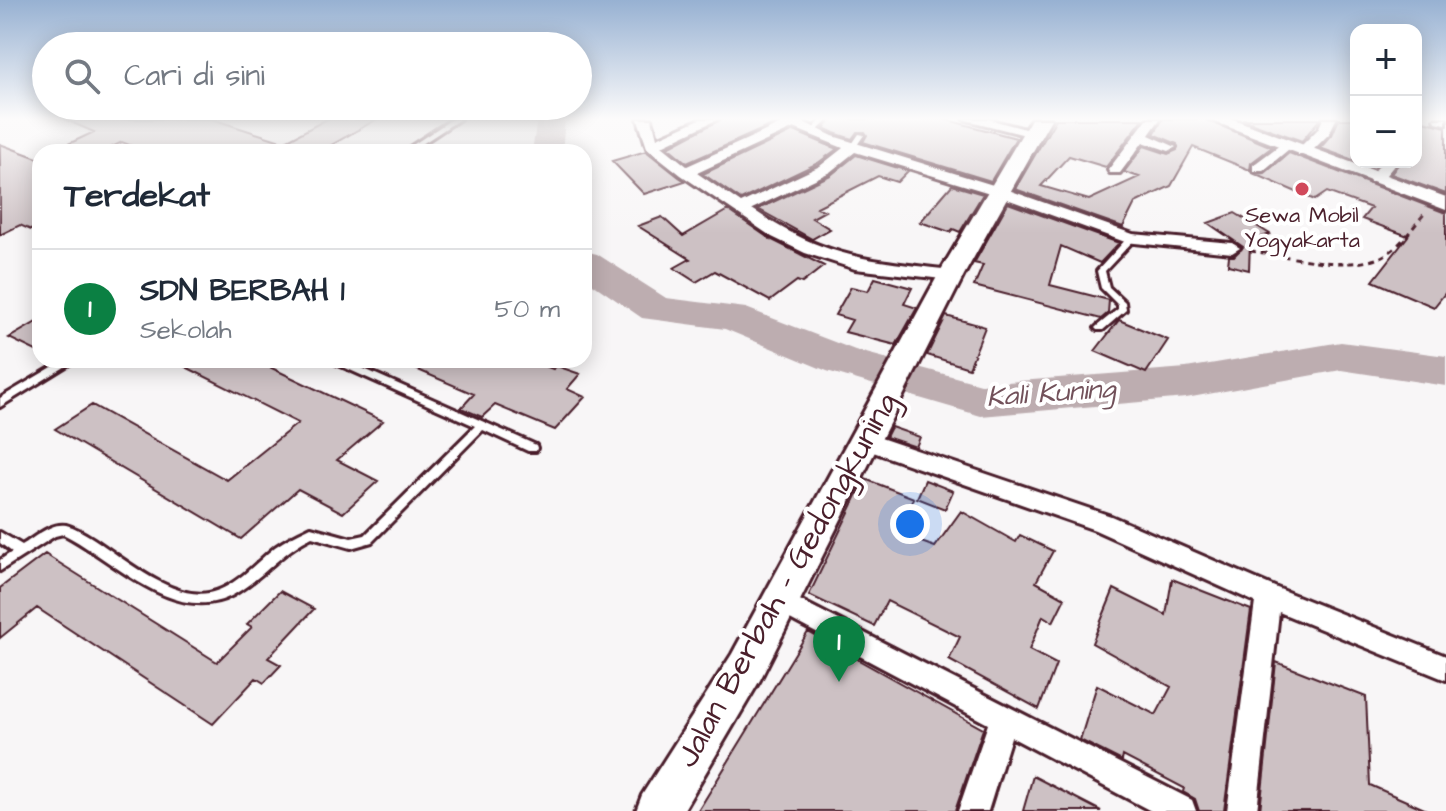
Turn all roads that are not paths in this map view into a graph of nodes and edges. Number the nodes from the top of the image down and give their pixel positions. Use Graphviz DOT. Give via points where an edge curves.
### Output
graph roads {
  1 [pos="667,157"];
  2 [pos="717,157"];
  3 [pos="839,157"];
  4 [pos="902,157"];
  5 [pos="1018,157"];
  6 [pos="1125,157"];
  7 [pos="1271,157"];
  8 [pos="1316,157"];
  9 [pos="1258,168"];
  10 [pos="1385,168"];
  11 [pos="1115,170"];
  12 [pos="686,172"];
  13 [pos="1375,179"];
  14 [pos="998,191"];
  15 [pos="1442,202"];
  16 [pos="742,208"];
  17 [pos="1131,239"];
  18 [pos="1232,248"];
  19 [pos="951,275"];
  20 [pos="1100,328"];
  21 [pos="58,368"];
  22 [pos="353,368"];
  23 [pos="0,403"];
  24 [pos="482,425"];
  25 [pos="863,440"];
  26 [pos="532,448"];
  27 [pos="0,537"];
  28 [pos="21,551"];
  29 [pos="0,566"];
  30 [pos="1268,596"];
  31 [pos="782,602"];
  32 [pos="1446,668"];
  33 [pos="1003,719"];
  34 [pos="1175,810"];
  35 [pos="658,811"];
  36 [pos="973,811"];
  37 [pos="1242,811"];
  1 -- 12 [label="street"];
  2 -- 12 [label="street"];
  3 -- 16 [label="street" via="825,169"];
  4 -- 14 [label="street"];
  5 -- 14 [label="main road, Jalan Berbah - Gedongkuning"];
  6 -- 11 [label="street"];
  7 -- 9 [label="street"];
  8 -- 13 [label="street"];
  10 -- 13 [label="street"];
  12 -- 16 [label="street"];
  13 -- 15 [label="street"];
  14 -- 17 [label="street"];
  14 -- 19 [label="main road, Jalan Berbah - Gedongkuning"];
  16 -- 19 [label="street" via="778,234 834,258"];
  17 -- 18 [label="street"];
  17 -- 20 [label="lane" via="1101,271 1105,288 1122,310"];
  19 -- 25 [label="main road, Jalan Berbah - Gedongkuning"];
  21 -- 23 [label="lane"];
  22 -- 24 [label="lane"];
  24 -- 26 [label="lane"];
  24 -- 28 [label="lane" via="368,539 351,543 311,532 226,594 207,600 178,597 64,529"];
  25 -- 30 [label="street" via="1103,523"];
  25 -- 31 [label="main road, Jalan Berbah - Gedongkuning"];
  27 -- 28 [label="lane"];
  28 -- 29 [label="lane"];
  30 -- 32 [label="street"];
  30 -- 37 [label="street"];
  31 -- 33 [label="street"];
  31 -- 35 [label="main road, Jalan Berbah - Gedongkuning"];
  33 -- 34 [label="street"];
  33 -- 36 [label="street"];
}
